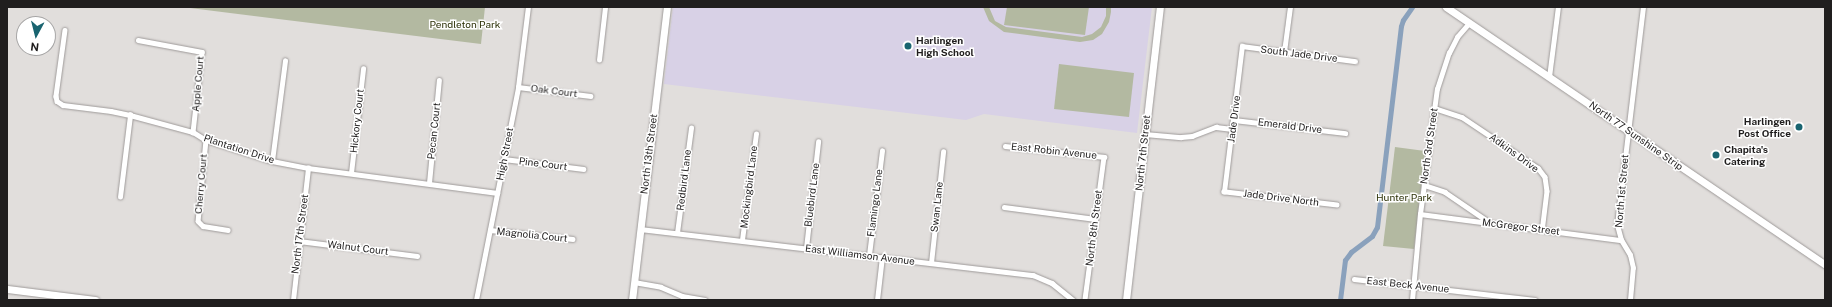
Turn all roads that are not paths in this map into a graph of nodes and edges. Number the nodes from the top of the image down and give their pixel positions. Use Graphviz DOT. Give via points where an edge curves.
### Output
graph roads {
  1 [pos="528,7"];
  2 [pos="605,7"];
  3 [pos="666,7"];
  4 [pos="1160,7"];
  5 [pos="1290,7"];
  6 [pos="1446,7"];
  7 [pos="1558,7"];
  8 [pos="1643,7"];
  9 [pos="1469,22"];
  10 [pos="65,30"];
  11 [pos="138,40"];
  12 [pos="1242,46"];
  13 [pos="1284,52"];
  14 [pos="599,60"];
  15 [pos="285,61"];
  16 [pos="1355,61"];
  17 [pos="362,68"];
  18 [pos="1549,77"];
  19 [pos="439,80"];
  20 [pos="518,87"];
  21 [pos="590,96"];
  22 [pos="1434,108"];
  23 [pos="130,115"];
  24 [pos="1234,120"];
  25 [pos="691,128"];
  26 [pos="1232,129"];
  27 [pos="1628,130"];
  28 [pos="193,132"];
  29 [pos="1345,133"];
  30 [pos="756,134"];
  31 [pos="1145,134"];
  32 [pos="206,140"];
  33 [pos="818,142"];
  34 [pos="1005,146"];
  35 [pos="882,151"];
  36 [pos="943,152"];
  37 [pos="1104,157"];
  38 [pos="504,160"];
  39 [pos="272,161"];
  40 [pos="308,168"];
  41 [pos="583,169"];
  42 [pos="351,173"];
  43 [pos="429,183"];
  44 [pos="1424,185"];
  45 [pos="497,192"];
  46 [pos="1224,192"];
  47 [pos="120,197"];
  48 [pos="1337,205"];
  49 [pos="1004,207"];
  50 [pos="1420,214"];
  51 [pos="1095,219"];
  52 [pos="1491,223"];
  53 [pos="640,229"];
  54 [pos="1542,229"];
  55 [pos="228,230"];
  56 [pos="490,230"];
  57 [pos="677,233"];
  58 [pos="573,239"];
  59 [pos="742,240"];
  60 [pos="1621,240"];
  61 [pos="299,241"];
  62 [pos="806,248"];
  63 [pos="869,255"];
  64 [pos="417,256"];
  65 [pos="882,257"];
  66 [pos="931,263"];
  67 [pos="1825,265"];
  68 [pos="1354,279"];
  69 [pos="634,282"];
  70 [pos="1414,285"];
  71 [pos="7,290"];
  72 [pos="95,300"];
  73 [pos="293,300"];
  74 [pos="476,300"];
  75 [pos="632,300"];
  76 [pos="705,300"];
  77 [pos="877,300"];
  78 [pos="1073,300"];
  79 [pos="1085,300"];
  80 [pos="1126,300"];
  81 [pos="1412,300"];
  82 [pos="1534,300"];
  83 [pos="1630,300"];
  1 -- 20 [label="street, High Street"];
  2 -- 14 [label="street"];
  3 -- 53 [label="street, North 13th Street"];
  4 -- 31 [label="street, North 7th Street"];
  5 -- 13 [label="street"];
  6 -- 9 [label="street, North 77 Sunshine Strip"];
  7 -- 18 [label="street"];
  8 -- 27 [label="street, North 1st Street"];
  9 -- 18 [label="street, North 77 Sunshine Strip"];
  9 -- 22 [label="street, North 3rd Street" via="1457,38 1443,69"];
  10 -- 23 [label="street, Plantation Drive" via="57,101 63,105 111,110"];
  11 -- 28 [label="street, Apple Court" via="202,52"];
  12 -- 13 [label="street, South Jade Drive"];
  12 -- 24 [label="street, Jade Drive"];
  13 -- 16 [label="street, South Jade Drive"];
  15 -- 39 [label="street"];
  17 -- 42 [label="street, Hickory Court"];
  18 -- 27 [label="street, North 77 Sunshine Strip"];
  19 -- 43 [label="street, Pecan Court"];
  20 -- 21 [label="street, Oak Court"];
  20 -- 38 [label="street, High Street"];
  22 -- 44 [label="street, North 3rd Street"];
  22 -- 54 [label="street, Adkins Drive" via="1462,117 1542,172 1548,186"];
  23 -- 28 [label="street, Plantation Drive"];
  23 -- 47 [label="street"];
  24 -- 26 [label="street, Jade Drive"];
  24 -- 29 [label="street, Emerald Drive"];
  25 -- 57 [label="street, Redbird Lane"];
  26 -- 31 [label="street" via="1216,127 1192,136 1181,137"];
  26 -- 46 [label="street, Jade Drive"];
  27 -- 60 [label="street, North 1st Street" via="1617,225"];
  27 -- 67 [label="street, North 77 Sunshine Strip"];
  28 -- 32 [label="street, Plantation Drive"];
  30 -- 59 [label="street, Mockingbird Lane"];
  31 -- 80 [label="street, North 7th Street"];
  32 -- 39 [label="street, Plantation Drive"];
  32 -- 55 [label="street, Cherry Court" via="198,221 203,226"];
  33 -- 62 [label="street, Bluebird Lane"];
  34 -- 37 [label="street, East Robin Avenue"];
  35 -- 63 [label="street, Flamingo Lane"];
  36 -- 66 [label="street, Swan Lane"];
  37 -- 51 [label="street, North 8th Street"];
  38 -- 41 [label="street, Pine Court"];
  38 -- 45 [label="street, High Street"];
  39 -- 40 [label="street, Plantation Drive"];
  40 -- 42 [label="street, Plantation Drive"];
  40 -- 61 [label="street, North 17th Street"];
  42 -- 43 [label="street, Plantation Drive"];
  43 -- 45 [label="street, Plantation Drive"];
  44 -- 50 [label="street, North 3rd Street"];
  44 -- 52 [label="street" via="1445,192"];
  45 -- 56 [label="street, High Street"];
  46 -- 48 [label="street, Jade Drive North"];
  49 -- 51 [label="street"];
  50 -- 52 [label="street, McGregor Street"];
  50 -- 70 [label="street, North 3rd Street"];
  51 -- 79 [label="street, North 8th Street"];
  52 -- 54 [label="street, McGregor Street"];
  53 -- 57 [label="street, East Williamson Avenue"];
  53 -- 69 [label="street, North 13th Street"];
  54 -- 60 [label="street, McGregor Street"];
  56 -- 58 [label="street, Magnolia Court"];
  56 -- 74 [label="street, High Street"];
  57 -- 59 [label="street, East Williamson Avenue"];
  59 -- 62 [label="street, East Williamson Avenue"];
  60 -- 83 [label="street, North 1st Street" via="1630,255 1633,268"];
  61 -- 64 [label="street, Walnut Court"];
  61 -- 73 [label="street, North 17th Street"];
  62 -- 63 [label="street, East Williamson Avenue"];
  63 -- 65 [label="street, East Williamson Avenue"];
  65 -- 66 [label="street, East Williamson Avenue"];
  65 -- 77 [label="street"];
  66 -- 78 [label="street, East Williamson Avenue" via="1033,275 1052,283"];
  68 -- 70 [label="street, East Beck Avenue"];
  69 -- 75 [label="street, North 13th Street"];
  69 -- 76 [label="street"];
  70 -- 81 [label="street, North 3rd Street"];
  70 -- 82 [label="street, East Beck Avenue"];
  71 -- 72 [label="street"];
}
